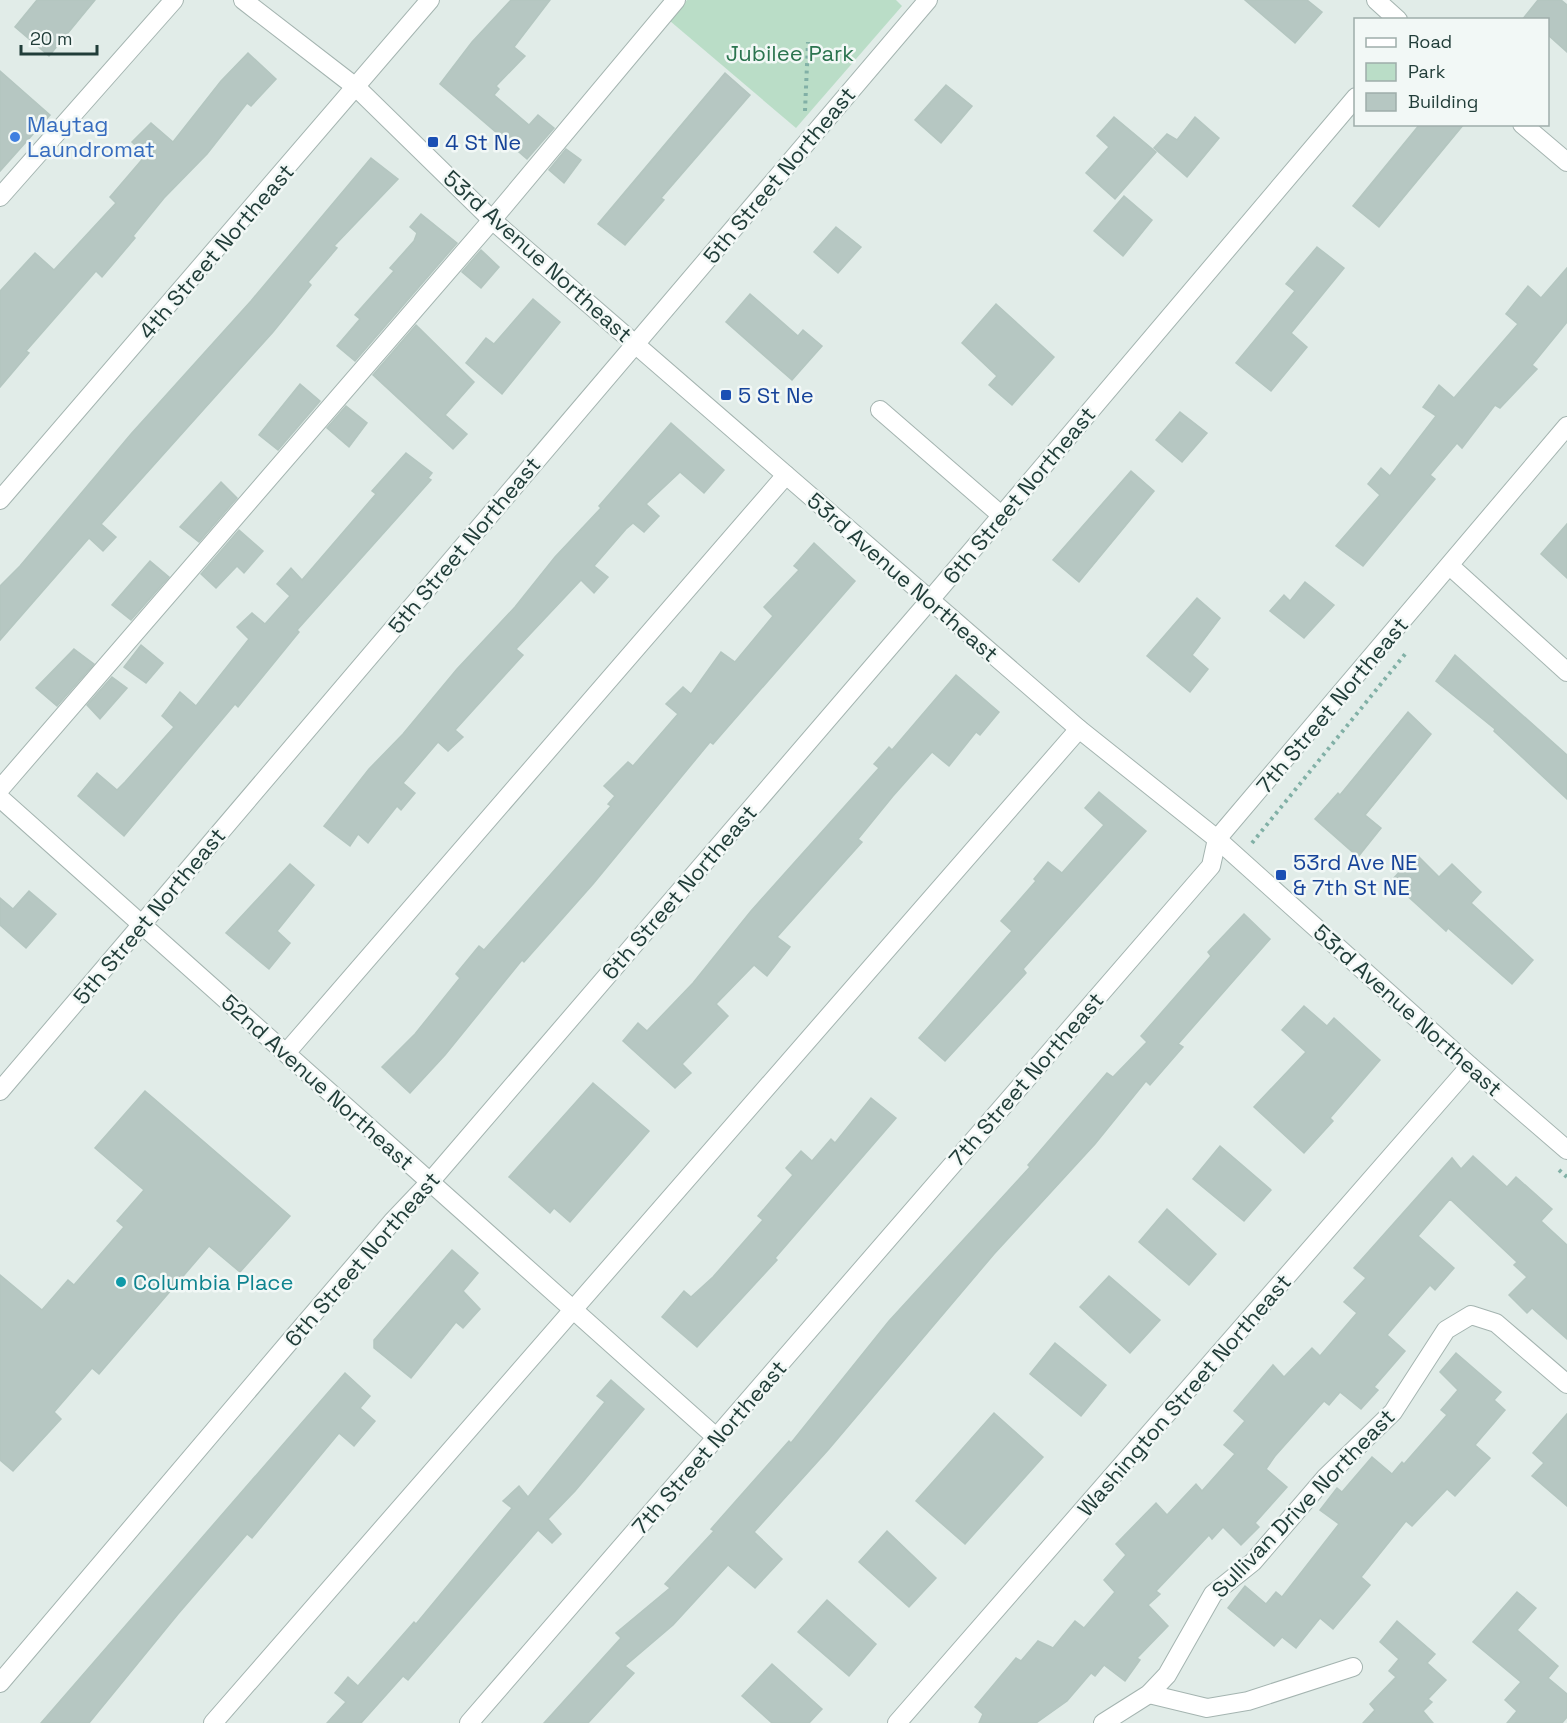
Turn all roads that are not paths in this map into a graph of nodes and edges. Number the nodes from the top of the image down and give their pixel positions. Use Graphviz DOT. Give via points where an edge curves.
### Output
graph roads {
  1 [pos="174,0"];
  2 [pos="243,0"];
  3 [pos="430,0"];
  4 [pos="676,0"];
  5 [pos="928,0"];
  6 [pos="1376,0"];
  7 [pos="1396,18"];
  8 [pos="357,88"];
  9 [pos="1354,99"];
  10 [pos="1524,126"];
  11 [pos="1567,162"];
  12 [pos="0,197"];
  13 [pos="492,220"];
  14 [pos="635,344"];
  15 [pos="880,410"];
  16 [pos="1567,426"];
  17 [pos="786,475"];
  18 [pos="0,500"];
  19 [pos="1001,515"];
  20 [pos="1450,566"];
  21 [pos="930,600"];
  22 [pos="1567,672"];
  23 [pos="1079,729"];
  24 [pos="0,789"];
  25 [pos="0,798"];
  26 [pos="1217,839"];
  27 [pos="141,924"];
  28 [pos="286,1053"];
  29 [pos="1470,1066"];
  30 [pos="0,1091"];
  31 [pos="1567,1150"];
  32 [pos="430,1182"];
  33 [pos="574,1310"];
  34 [pos="1567,1384"];
  35 [pos="717,1438"];
  36 [pos="1353,1667"];
  37 [pos="0,1683"];
  38 [pos="1149,1694"];
  39 [pos="213,1723"];
  40 [pos="469,1723"];
  41 [pos="897,1723"];
  42 [pos="1103,1723"];
  1 -- 12 [label="street"];
  2 -- 8 [label="street, 53rd Avenue Northeast"];
  3 -- 8 [label="street, 4th Street Northeast"];
  4 -- 13 [label="street"];
  5 -- 14 [label="street, 5th Street Northeast"];
  6 -- 7 [label="street"];
  8 -- 13 [label="street, 53rd Avenue Northeast"];
  8 -- 18 [label="street, 4th Street Northeast"];
  9 -- 19 [label="street, 6th Street Northeast"];
  10 -- 11 [label="street"];
  13 -- 14 [label="street, 53rd Avenue Northeast"];
  13 -- 24 [label="street"];
  14 -- 17 [label="street, 53rd Avenue Northeast"];
  14 -- 27 [label="street, 5th Street Northeast"];
  15 -- 19 [label="street"];
  16 -- 20 [label="street, 7th Street Northeast"];
  17 -- 21 [label="street, 53rd Avenue Northeast"];
  17 -- 28 [label="street"];
  19 -- 21 [label="street, 6th Street Northeast"];
  20 -- 22 [label="street"];
  20 -- 26 [label="street, 7th Street Northeast"];
  21 -- 23 [label="street, 53rd Avenue Northeast"];
  21 -- 32 [label="street, 6th Street Northeast"];
  23 -- 26 [label="street, 53rd Avenue Northeast"];
  23 -- 33 [label="street"];
  25 -- 27 [label="street, 52nd Avenue Northeast"];
  26 -- 29 [label="street, 53rd Avenue Northeast"];
  26 -- 35 [label="street, 7th Street Northeast" via="1211,866"];
  27 -- 28 [label="street, 52nd Avenue Northeast"];
  27 -- 30 [label="street, 5th Street Northeast"];
  28 -- 32 [label="street, 52nd Avenue Northeast"];
  29 -- 31 [label="street, 53rd Avenue Northeast"];
  29 -- 41 [label="street, Washington Street Northeast"];
  32 -- 33 [label="street, 52nd Avenue Northeast"];
  32 -- 37 [label="street, 6th Street Northeast" via="297,1332"];
  33 -- 35 [label="street, 52nd Avenue Northeast"];
  33 -- 39 [label="street"];
  34 -- 38 [label="street, Sullivan Drive Northeast" via="1496,1323 1471,1315 1446,1330 1393,1412 1326,1478 1253,1562 1213,1594 1167,1674"];
  35 -- 40 [label="street, 7th Street Northeast"];
  36 -- 38 [label="street" via="1248,1701 1207,1708"];
  38 -- 42 [label="street, Sullivan Drive Northeast"];
}
